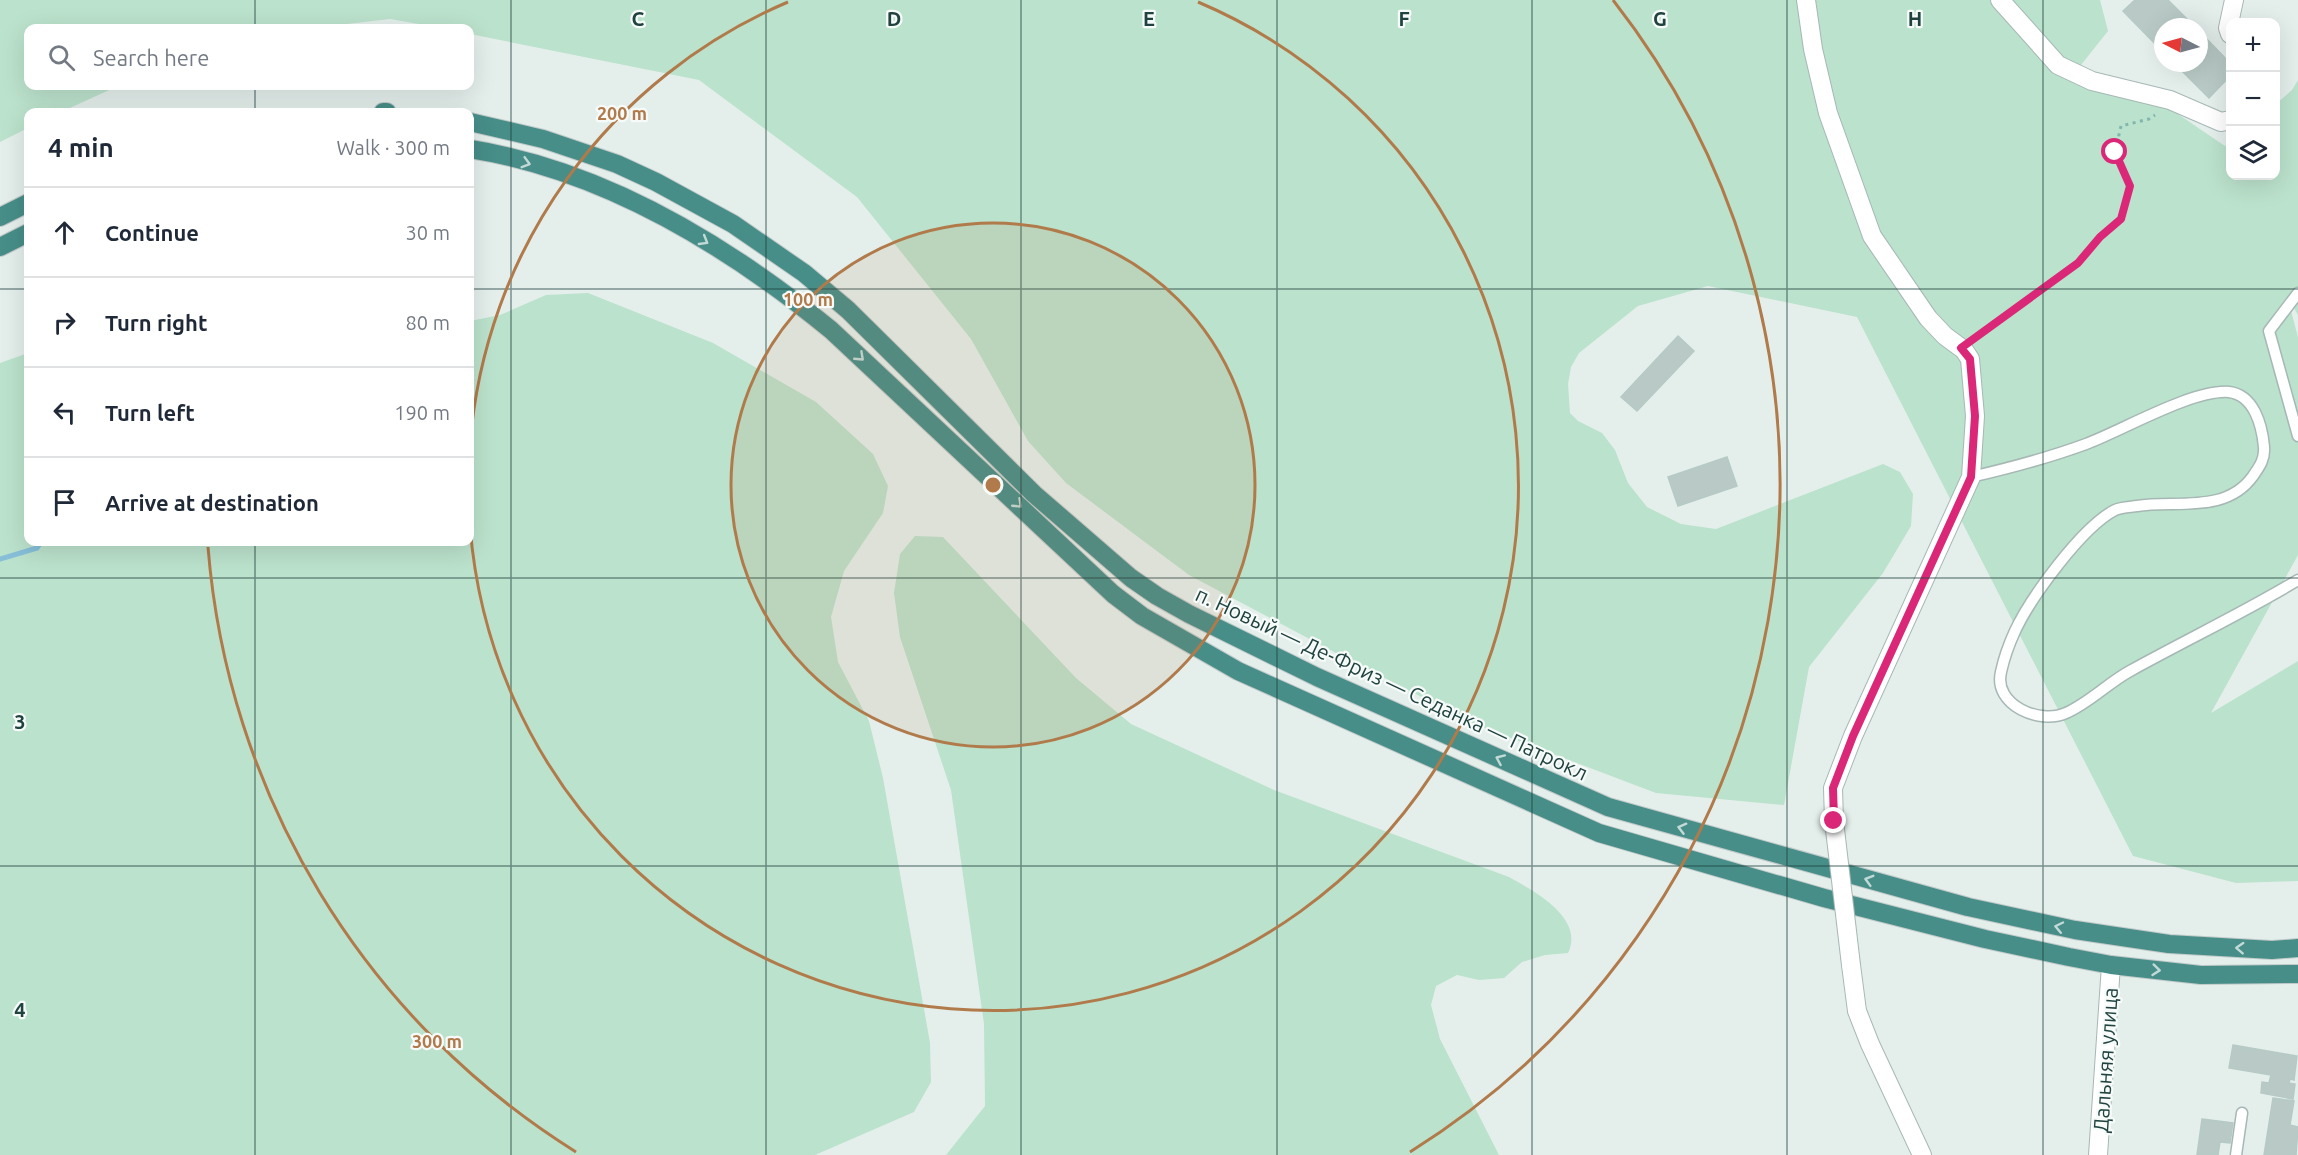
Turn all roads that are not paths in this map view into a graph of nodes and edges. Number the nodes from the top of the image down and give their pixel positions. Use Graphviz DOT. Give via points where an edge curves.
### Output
graph roads {
  1 [pos="1806,0"];
  2 [pos="2000,0"];
  3 [pos="2234,0"];
  4 [pos="2230,18"];
  5 [pos="2226,121"];
  6 [pos="474,123"];
  7 [pos="474,150"];
  8 [pos="24,205"];
  9 [pos="0,217"];
  10 [pos="24,235"];
  11 [pos="0,247"];
  12 [pos="2298,293"];
  13 [pos="2298,436"];
  14 [pos="1971,477"];
  15 [pos="2298,580"];
  16 [pos="2298,948"];
  17 [pos="2111,965"];
  18 [pos="2298,974"];
  19 [pos="2242,1113"];
  20 [pos="1922,1155"];
  21 [pos="2098,1155"];
  22 [pos="2236,1155"];
  1 -- 14 [label="street" via="1828,113 1872,236 1928,318 1970,359 1975,416"];
  2 -- 5 [label="street" via="2058,65 2092,81"];
  3 -- 4 [label="street"];
  16 -- 6 [label="highway, п. Новый — Де-Фриз — Седанка — Патрокл, one-way" via="2169,944 1968,908 1608,807 1317,677 1189,614 1131,578 1035,494 848,310 804,273 733,224 617,164 543,139"];
  7 -- 17 [label="highway, one-way" via="543,167 645,206 789,295 858,354 1113,594 1142,616 1238,671 1599,833 1835,901 1985,939"];
  8 -- 9 [label="highway"];
  10 -- 11 [label="highway"];
  12 -- 13 [label="lane" via="2269,331"];
  14 -- 15 [label="lane" via="2087,444 2205,393 2232,392 2251,404 2262,428 2265,458 2251,479 2232,496 2197,504 2116,509 2084,535 2044,585 2016,629 1999,680 2007,699 2034,716 2064,714 2127,673"];
  14 -- 20 [label="street, bridge" via="1833,788 1857,1011"];
  17 -- 18 [label="highway, one-way" via="2201,975"];
  17 -- 21 [label="street, Дальняя улица"];
  19 -- 22 [label="lane"];
}
